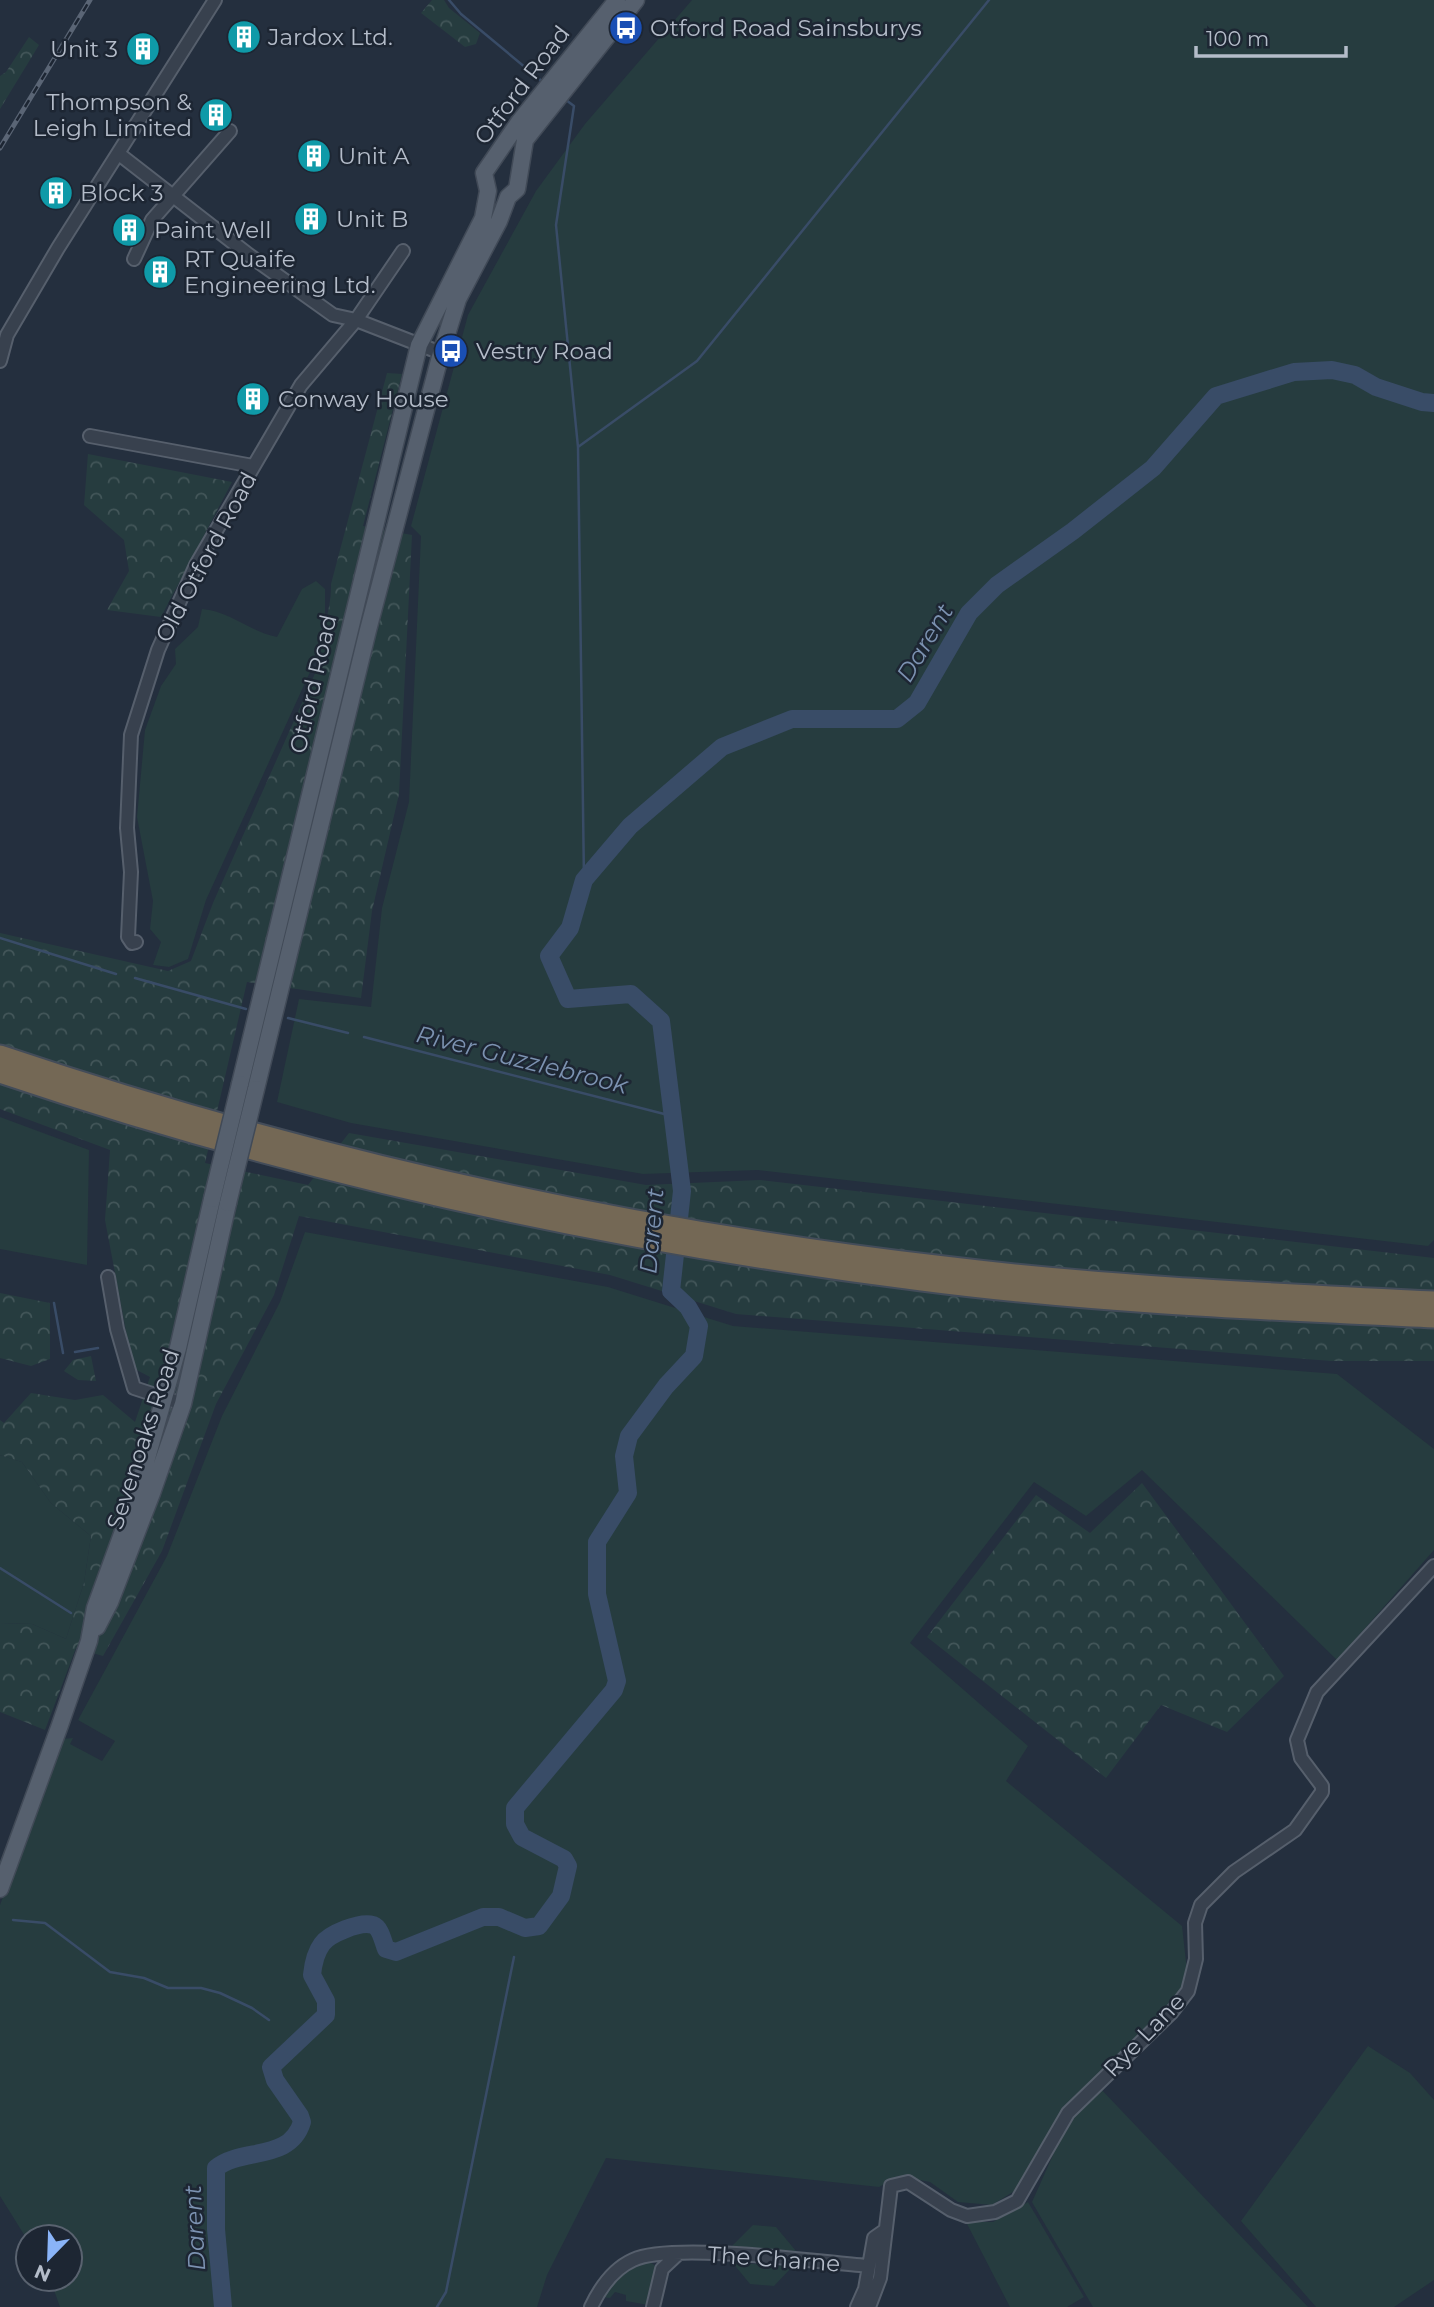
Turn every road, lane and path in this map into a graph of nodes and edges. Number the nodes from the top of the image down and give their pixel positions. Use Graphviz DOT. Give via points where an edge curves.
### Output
graph roads {
  1 [pos="215,0"];
  2 [pos="617,0"];
  3 [pos="636,0"];
  4 [pos="230,131"];
  5 [pos="119,154"];
  6 [pos="491,165"];
  7 [pos="519,175"];
  8 [pos="488,191"];
  9 [pos="176,195"];
  10 [pos="508,197"];
  11 [pos="402,251"];
  12 [pos="134,259"];
  13 [pos="356,320"];
  14 [pos="418,345"];
  15 [pos="441,353"];
  16 [pos="0,361"];
  17 [pos="90,436"];
  18 [pos="253,466"];
  19 [pos="136,942"];
  20 [pos="0,1055"];
  21 [pos="0,1073"];
  22 [pos="248,1086"];
  23 [pos="220,1201"];
  24 [pos="624,1226"];
  25 [pos="744,1247"];
  26 [pos="108,1277"];
  27 [pos="1434,1301"];
  28 [pos="1434,1318"];
  29 [pos="164,1397"];
  30 [pos="183,1404"];
  31 [pos="1434,1566"];
  32 [pos="89,1641"];
  33 [pos="0,1889"];
  34 [pos="884,2231"];
  35 [pos="679,2253"];
  36 [pos="869,2266"];
  37 [pos="591,2307"];
  38 [pos="653,2307"];
  39 [pos="857,2307"];
  40 [pos="869,2307"];
  1 -- 5 [label="street"];
  2 -- 6 [label="main road, Otford Road" via="519,122"];
  3 -- 7 [label="main road, Otford Road" via="525,140"];
  4 -- 9 [label="street"];
  5 -- 9 [label="street"];
  5 -- 16 [label="street" via="7,335"];
  6 -- 7 [label="main road, Otford Road" via="507,162"];
  6 -- 8 [label="main road, Otford Road" via="483,179"];
  7 -- 10 [label="main road, Otford Road" via="517,189"];
  8 -- 10 [label="main road" via="495,197"];
  8 -- 14 [label="main road, Otford Road" via="483,218"];
  9 -- 12 [label="street" via="152,220"];
  9 -- 13 [label="street" via="333,315"];
  10 -- 15 [label="main road, Otford Road" via="457,299"];
  11 -- 13 [label="street, Old Otford Road"];
  13 -- 14 [label="street"];
  13 -- 18 [label="street, Old Otford Road" via="301,385"];
  14 -- 15 [label="street"];
  14 -- 22 [label="main road, Otford Road" via="350,625"];
  15 -- 22 [label="main road, Otford Road"];
  17 -- 18 [label="street"];
  18 -- 19 [label="street, Old Otford Road" via="175,608 131,735 128,931 130,941"];
  20 -- 24 [label="highway" via="303,1146"];
  21 -- 24 [label="highway" via="307,1165 442,1197"];
  22 -- 23 [label="main road, Otford Road, bridge"];
  23 -- 29 [label="main road, Sevenoaks Road"];
  23 -- 30 [label="main road, Sevenoaks Road"];
  24 -- 25 [label="highway"];
  25 -- 27 [label="highway" via="1066,1279"];
  25 -- 28 [label="highway" via="924,1282 1048,1295"];
  26 -- 29 [label="street" via="134,1388"];
  29 -- 30 [label="street"];
  29 -- 32 [label="main road, Sevenoaks Road" via="138,1490 95,1608"];
  30 -- 32 [label="main road, Sevenoaks Road" via="110,1602"];
  31 -- 34 [label="street, Rye Lane" via="1317,1692 1297,1740 1301,1758 1322,1792 1295,1830 1234,1872 1201,1905 1188,1991 1068,2113 1017,2201 995,2212 969,2216 900,2182 888,2192"];
  32 -- 33 [label="main road, Sevenoaks Road"];
  34 -- 36 [label="street" via="874,2238"];
  34 -- 40 [label="street, Rye Lane" via="879,2283"];
  35 -- 36 [label="street, The Charne"];
  35 -- 37 [label="street, The Charne" via="646,2256 620,2267"];
  35 -- 38 [label="street, The Charne" via="662,2269"];
  36 -- 39 [label="street"];
}
